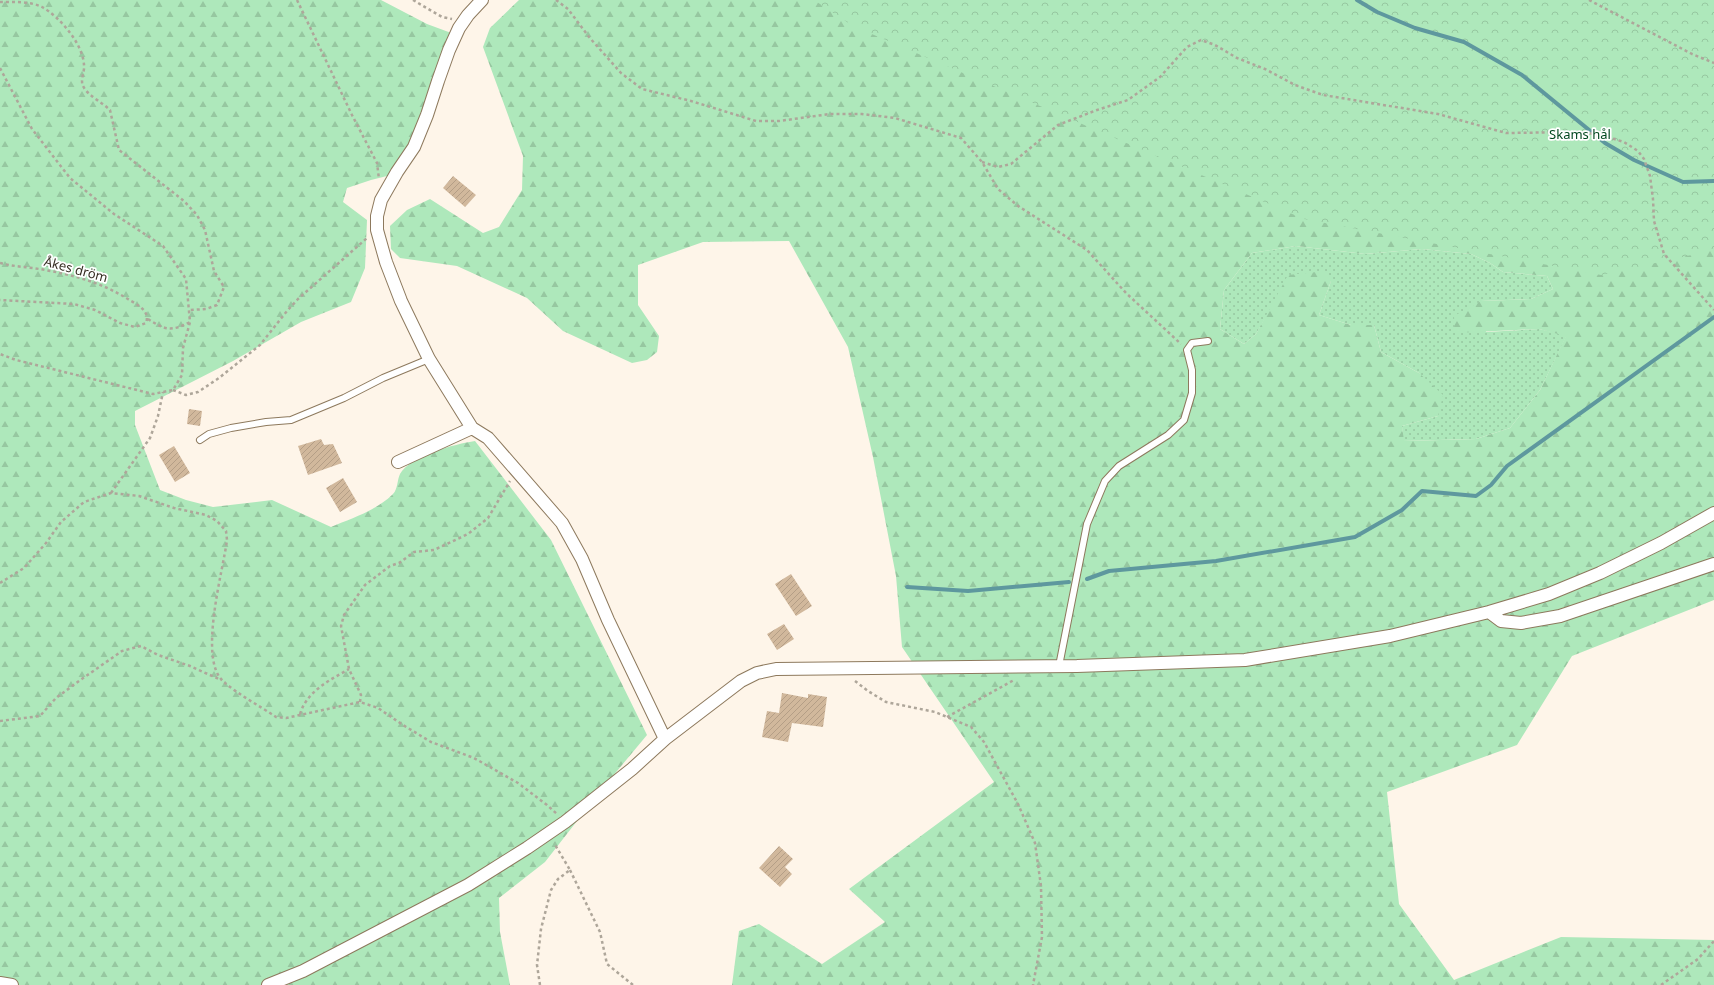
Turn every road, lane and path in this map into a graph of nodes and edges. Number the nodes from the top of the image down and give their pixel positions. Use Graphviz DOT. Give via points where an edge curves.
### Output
graph roads {
  1 [pos="297,0"];
  2 [pos="413,0"];
  3 [pos="482,0"];
  4 [pos="556,0"];
  5 [pos="1588,0"];
  6 [pos="0,2"];
  7 [pos="450,18"];
  8 [pos="1714,63"];
  9 [pos="0,68"];
  10 [pos="982,162"];
  11 [pos="381,200"];
  12 [pos="377,230"];
  13 [pos="0,263"];
  14 [pos="0,300"];
  15 [pos="190,310"];
  16 [pos="1714,310"];
  17 [pos="148,319"];
  18 [pos="190,322"];
  19 [pos="1208,341"];
  20 [pos="1187,350"];
  21 [pos="0,354"];
  22 [pos="429,359"];
  23 [pos="173,390"];
  24 [pos="163,392"];
  25 [pos="472,428"];
  26 [pos="200,440"];
  27 [pos="398,462"];
  28 [pos="516,473"];
  29 [pos="111,493"];
  30 [pos="1714,513"];
  31 [pos="1714,564"];
  32 [pos="0,583"];
  33 [pos="1490,612"];
  34 [pos="1059,666"];
  35 [pos="842,668"];
  36 [pos="349,669"];
  37 [pos="1020,677"];
  38 [pos="222,680"];
  39 [pos="360,702"];
  40 [pos="300,714"];
  41 [pos="946,717"];
  42 [pos="0,721"];
  43 [pos="665,739"];
  44 [pos="565,822"];
  45 [pos="554,842"];
  46 [pos="570,870"];
  47 [pos="1714,941"];
  48 [pos="0,983"];
  49 [pos="12,985"];
  50 [pos="268,985"];
  51 [pos="540,985"];
  52 [pos="633,985"];
  53 [pos="1033,985"];
  54 [pos="1661,985"];
  1 -- 11 [label="path" via="377,163"];
  2 -- 7 [label="path" via="442,17"];
  3 -- 11 [label="street" via="459,28 414,147"];
  4 -- 10 [label="path" via="568,9 621,72 642,89 756,121 779,121 830,114 895,118 961,138"];
  5 -- 8 [label="path"];
  6 -- 15 [label="path" via="19,2 42,7 63,23 80,47 84,65 82,84 86,91 110,110 119,150 184,201 197,215 205,230 214,271 224,287 217,305"];
  9 -- 15 [label="path" via="32,129 70,178 114,214 163,246 186,279"];
  10 -- 16 [label="path" via="998,167 1011,164 1058,125 1128,100 1160,77 1187,47 1201,40 1214,44 1295,85 1323,95 1438,114 1506,133 1583,132 1624,142 1638,151 1644,159 1650,176 1654,221 1664,254"];
  10 -- 20 [label="path" via="998,190 1018,206 1087,250 1126,292"];
  11 -- 12 [label="street"];
  12 -- 22 [label="street" via="401,301"];
  12 -- 23 [label="path" via="298,299 260,345 219,378 198,392 186,395"];
  13 -- 17 [label="path, Åkes dröm" via="45,270 106,286 135,303 146,312"];
  14 -- 17 [label="path" via="74,304 95,310 120,324 135,327 146,324"];
  15 -- 18 [label="path"];
  17 -- 18 [label="path" via="161,328 178,329"];
  18 -- 23 [label="path" via="184,348 182,375"];
  19 -- 20 [label="lane" via="1192,343"];
  20 -- 34 [label="lane" via="1192,370 1192,393 1184,420 1168,434 1119,466 1105,481 1090,517"];
  21 -- 24 [label="path" via="153,394"];
  22 -- 25 [label="street"];
  22 -- 26 [label="lane" via="291,420 231,428 209,434"];
  23 -- 24 [label="path"];
  24 -- 29 [label="path" via="150,438"];
  25 -- 27 [label="street"];
  25 -- 28 [label="street" via="488,438"];
  28 -- 36 [label="path" via="488,518 468,534 434,550 414,552 365,584 344,615 340,626"];
  28 -- 43 [label="street" via="562,523 582,559"];
  29 -- 32 [label="path" via="84,502 61,522 24,568"];
  29 -- 38 [label="path" via="139,496 206,515 217,521 226,531 227,540 211,640 213,665"];
  30 -- 33 [label="street" via="1600,573 1549,594"];
  31 -- 33 [label="street" via="1560,616 1521,623 1501,621"];
  33 -- 34 [label="street" via="1390,636 1245,660"];
  34 -- 35 [label="street"];
  35 -- 41 [label="path" via="868,691 886,702 935,712"];
  35 -- 43 [label="street" via="776,669 757,673 741,681"];
  36 -- 39 [label="path" via="361,695"];
  36 -- 40 [label="path" via="320,686 303,705"];
  37 -- 41 [label="path"];
  38 -- 40 [label="path" via="276,717 286,718"];
  38 -- 42 [label="path" via="141,646 122,651 85,676 56,698 40,716"];
  39 -- 40 [label="path"];
  39 -- 44 [label="path" via="378,708 431,742 474,758 518,783"];
  41 -- 53 [label="path" via="971,727 984,742 1018,804 1035,843 1041,886 1042,936"];
  43 -- 44 [label="street" via="632,769"];
  44 -- 50 [label="street" via="468,885 303,971"];
  45 -- 46 [label="path"];
  46 -- 51 [label="path" via="558,879 552,890 541,929 538,965"];
  46 -- 52 [label="path" via="600,932 607,964"];
  47 -- 54 [label="path" via="1698,959"];
  48 -- 49 [label="street"];
}
